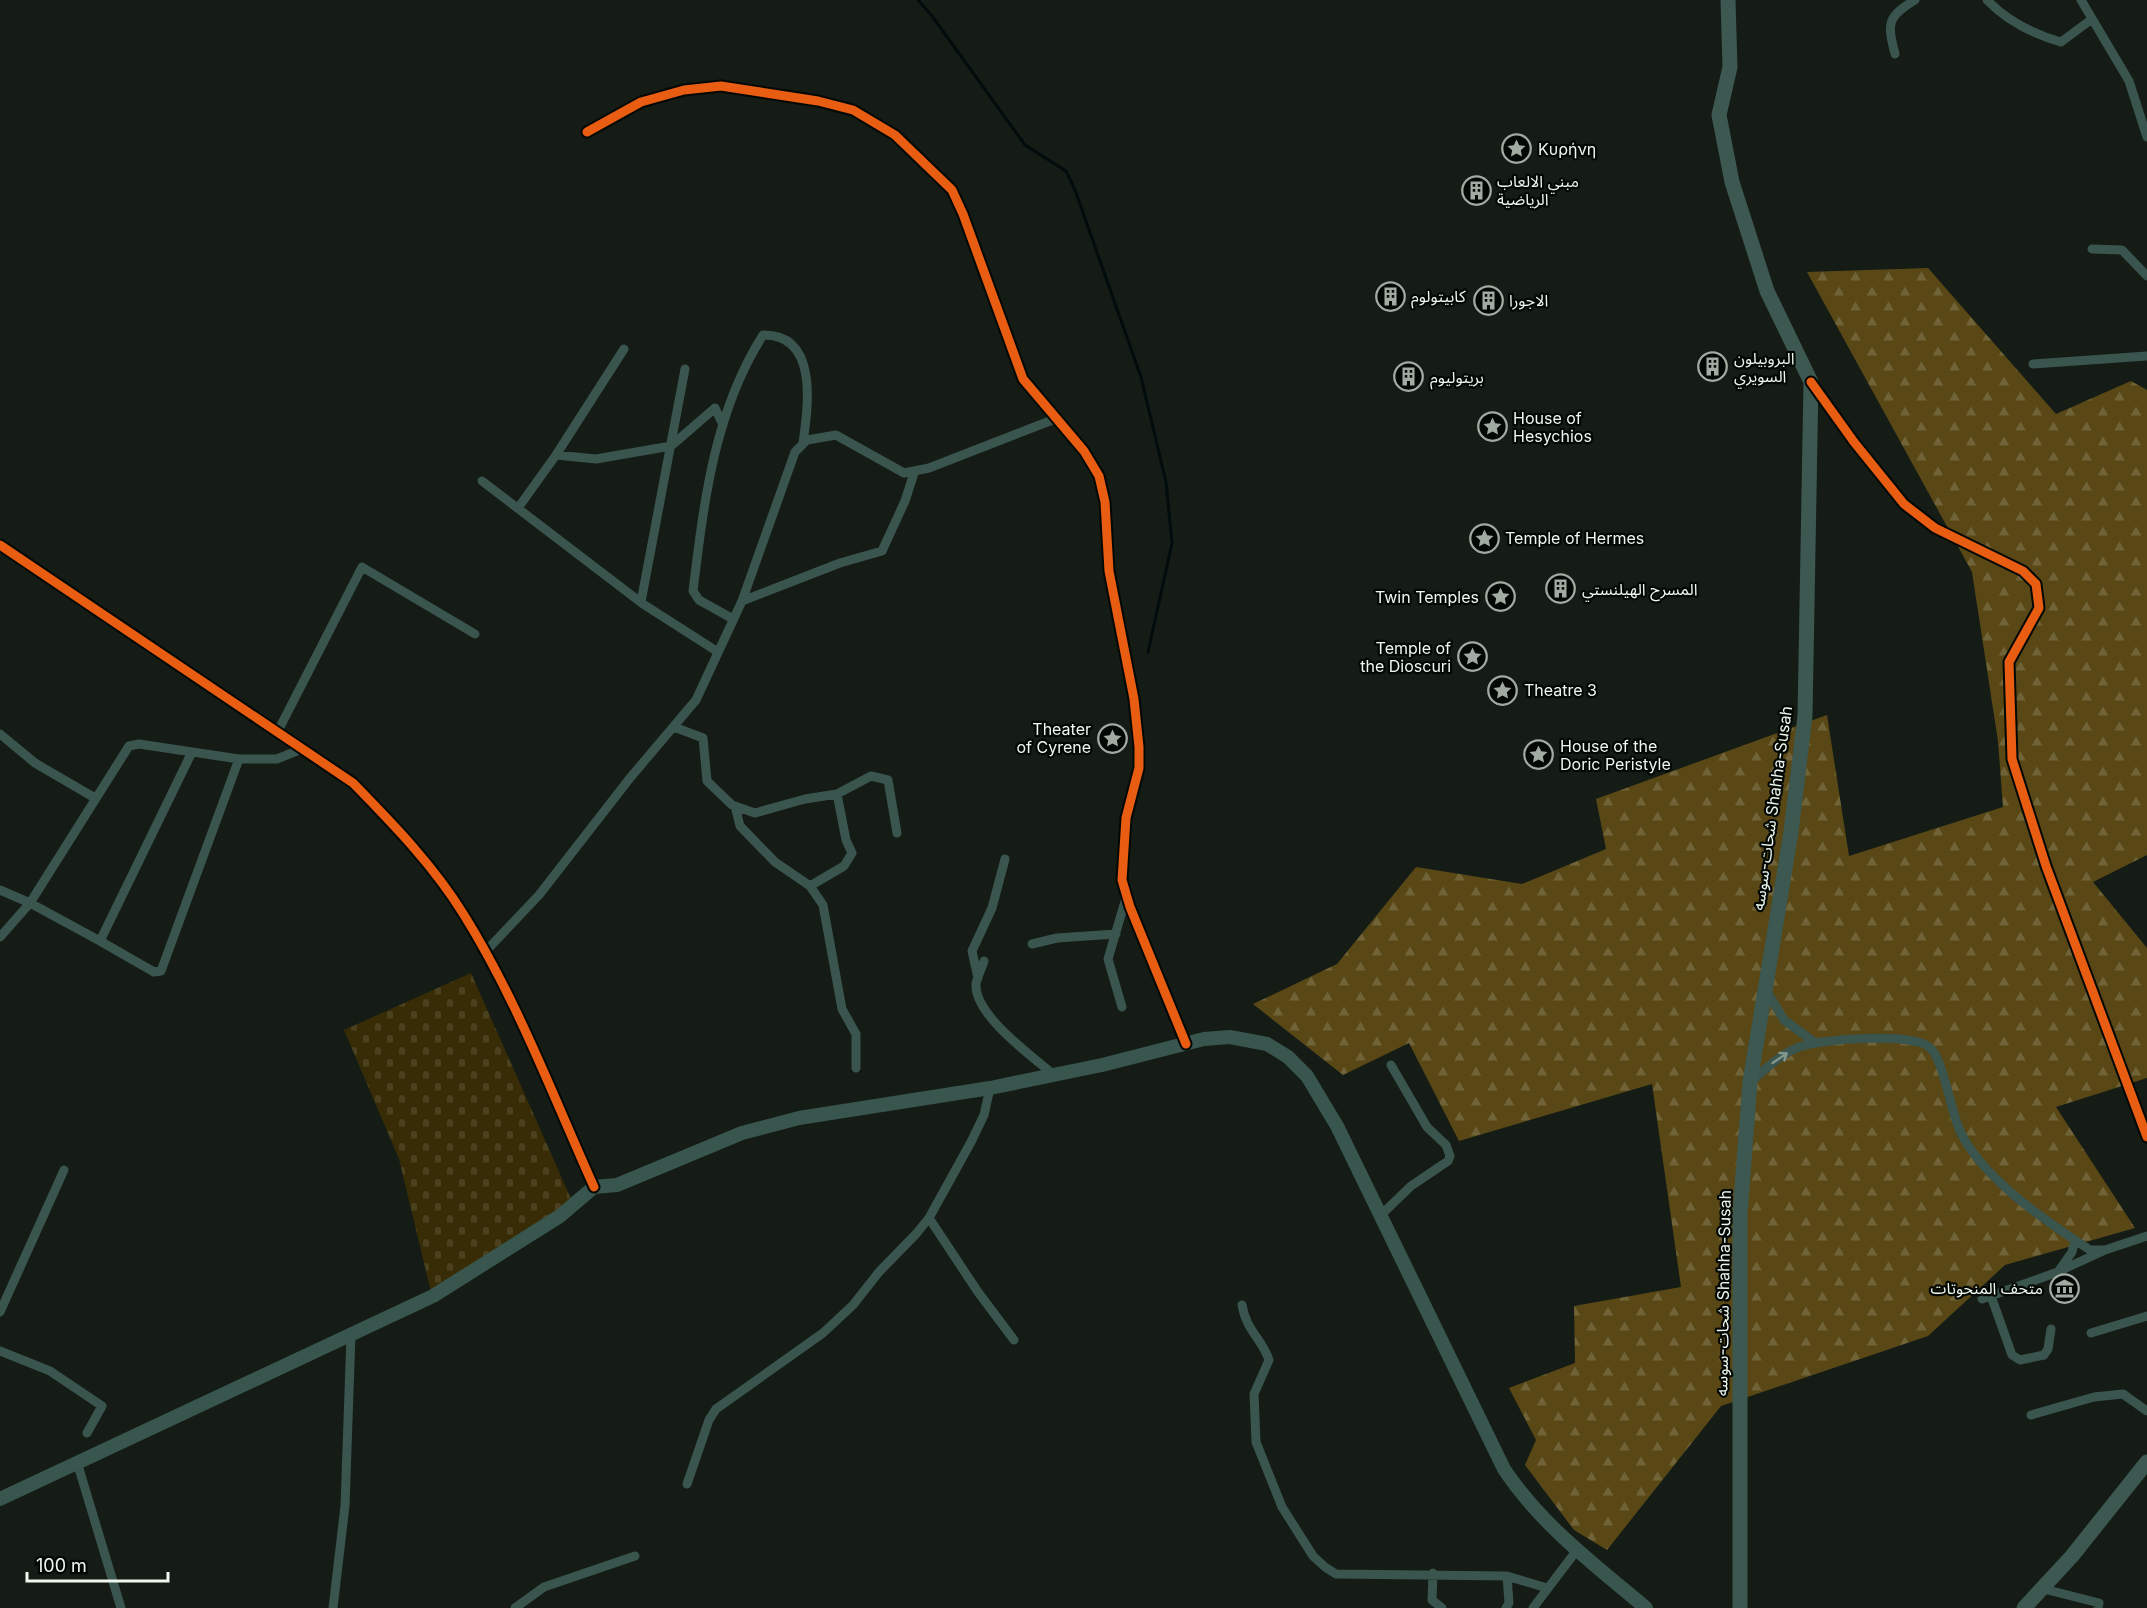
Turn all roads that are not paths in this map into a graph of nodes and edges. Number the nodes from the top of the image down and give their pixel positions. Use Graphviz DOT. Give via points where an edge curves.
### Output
graph roads {
  1 [pos="1728,0"];
  2 [pos="1915,0"];
  3 [pos="1987,0"];
  4 [pos="2081,0"];
  5 [pos="2092,19"];
  6 [pos="1895,54"];
  7 [pos="587,132"];
  8 [pos="2147,137"];
  9 [pos="2091,249"];
  10 [pos="2147,276"];
  11 [pos="624,349"];
  12 [pos="2147,356"];
  13 [pos="2033,364"];
  14 [pos="685,369"];
  15 [pos="1811,382"];
  16 [pos="1055,419"];
  17 [pos="723,425"];
  18 [pos="803,442"];
  19 [pos="671,446"];
  20 [pos="555,455"];
  21 [pos="914,473"];
  22 [pos="482,481"];
  23 [pos="518,508"];
  24 [pos="0,545"];
  25 [pos="742,601"];
  26 [pos="641,602"];
  27 [pos="733,619"];
  28 [pos="475,634"];
  29 [pos="718,652"];
  30 [pos="675,727"];
  31 [pos="278,731"];
  32 [pos="0,734"];
  33 [pos="304,748"];
  34 [pos="192,752"];
  35 [pos="239,759"];
  36 [pos="837,794"];
  37 [pos="95,798"];
  38 [pos="735,806"];
  39 [pos="897,833"];
  40 [pos="1005,859"];
  41 [pos="810,886"];
  42 [pos="0,890"];
  43 [pos="1126,898"];
  44 [pos="30,903"];
  45 [pos="1116,934"];
  46 [pos="0,937"];
  47 [pos="100,941"];
  48 [pos="1032,944"];
  49 [pos="486,951"];
  50 [pos="984,961"];
  51 [pos="978,978"];
  52 [pos="1765,988"];
  53 [pos="1122,1007"];
  54 [pos="1814,1042"];
  55 [pos="1186,1044"];
  56 [pos="1391,1065"];
  57 [pos="856,1068"];
  58 [pos="1054,1075"];
  59 [pos="1750,1083"];
  60 [pos="990,1088"];
  61 [pos="2147,1137"];
  62 [pos="64,1170"];
  63 [pos="594,1187"];
  64 [pos="1381,1215"];
  65 [pos="929,1218"];
  66 [pos="2146,1238"];
  67 [pos="2075,1240"];
  68 [pos="2105,1250"];
  69 [pos="2055,1273"];
  70 [pos="1242,1305"];
  71 [pos="0,1312"];
  72 [pos="2147,1316"];
  73 [pos="2051,1329"];
  74 [pos="2091,1333"];
  75 [pos="351,1335"];
  76 [pos="1014,1340"];
  77 [pos="0,1351"];
  78 [pos="2147,1411"];
  79 [pos="2031,1415"];
  80 [pos="87,1433"];
  81 [pos="77,1462"];
  82 [pos="2147,1462"];
  83 [pos="687,1484"];
  84 [pos="0,1499"];
  85 [pos="1577,1550"];
  86 [pos="635,1556"];
  87 [pos="1432,1573"];
  88 [pos="1507,1576"];
  89 [pos="1547,1588"];
  90 [pos="2044,1588"];
  91 [pos="1739,1606"];
  92 [pos="121,1608"];
  93 [pos="333,1608"];
  94 [pos="514,1608"];
  95 [pos="1442,1608"];
  96 [pos="1506,1608"];
  97 [pos="1533,1608"];
  98 [pos="1646,1608"];
  99 [pos="2024,1608"];
  100 [pos="2098,1608"];
  1 -- 15 [label="main road, شحات-سوسه Shahha-Susah" via="1730,67 1719,116 1732,182 1767,291"];
  2 -- 6 [label="street" via="1895,12 1888,29"];
  3 -- 5 [label="street" via="2001,14 2039,36 2061,42"];
  4 -- 5 [label="street"];
  5 -- 8 [label="street" via="2129,81"];
  7 -- 16 [label="street" via="641,102 684,90 721,86 818,101 854,110 872,120 895,135 952,190 1023,379"];
  9 -- 10 [label="street" via="2122,250"];
  11 -- 20 [label="street"];
  12 -- 13 [label="street"];
  14 -- 19 [label="street"];
  15 -- 52 [label="main road, شحات-سوسه Shahha-Susah" via="1805,716 1791,832"];
  15 -- 61 [label="street" via="1904,504 1935,528 2023,571 2036,584 2039,608 2009,662 2012,759 2046,866"];
  16 -- 21 [label="street"];
  16 -- 43 [label="street" via="1093,462 1105,502 1109,571 1134,699 1139,747 1139,768 1126,818 1123,851"];
  17 -- 18 [label="street" via="745,363 763,334 767,334 793,346 805,369 808,392"];
  17 -- 19 [label="street" via="715,408"];
  17 -- 27 [label="street" via="707,480 693,591 699,600"];
  18 -- 21 [label="street" via="836,435 897,470"];
  18 -- 25 [label="street" via="795,452"];
  19 -- 20 [label="street" via="596,459"];
  19 -- 26 [label="street"];
  20 -- 23 [label="street"];
  21 -- 25 [label="street" via="882,551"];
  22 -- 23 [label="street"];
  23 -- 26 [label="street"];
  24 -- 31 [label="street"];
  25 -- 27 [label="street"];
  26 -- 29 [label="street"];
  27 -- 29 [label="street"];
  28 -- 31 [label="street" via="362,567"];
  29 -- 30 [label="street" via="696,700"];
  30 -- 38 [label="street" via="703,738 707,782"];
  30 -- 49 [label="street" via="539,895"];
  31 -- 33 [label="street"];
  32 -- 37 [label="street" via="35,763"];
  33 -- 35 [label="street" via="277,759"];
  33 -- 49 [label="street" via="353,783 398,829 437,876"];
  34 -- 35 [label="street"];
  34 -- 37 [label="street" via="129,746"];
  34 -- 47 [label="street"];
  35 -- 47 [label="street" via="161,971 154,972"];
  36 -- 38 [label="street" via="755,813"];
  36 -- 39 [label="street" via="871,776 888,780"];
  36 -- 41 [label="street" via="852,853 844,866"];
  37 -- 44 [label="street"];
  38 -- 41 [label="street" via="740,826 775,862"];
  40 -- 51 [label="street" via="992,908 972,951"];
  41 -- 57 [label="street" via="823,905 842,1009 856,1034"];
  42 -- 44 [label="street"];
  43 -- 45 [label="street"];
  43 -- 55 [label="street"];
  44 -- 46 [label="street"];
  44 -- 47 [label="street"];
  45 -- 48 [label="street" via="1057,938"];
  45 -- 53 [label="street" via="1108,959"];
  49 -- 63 [label="street"];
  50 -- 51 [label="street"];
  51 -- 58 [label="street" via="982,1006 1012,1040"];
  52 -- 54 [label="street" via="1784,1020"];
  52 -- 59 [label="main road, شحات-سوسه Shahha-Susah"];
  59 -- 54 [label="street, one-way" via="1780,1057"];
  54 -- 67 [label="street" via="1900,1039 1928,1046 1939,1064 1951,1111 1981,1164"];
  55 -- 58 [label="main road"];
  55 -- 64 [label="main road" via="1218,1038 1246,1039 1267,1044 1288,1057 1323,1100"];
  56 -- 64 [label="street" via="1427,1127 1446,1145 1450,1156"];
  58 -- 60 [label="main road"];
  59 -- 91 [label="main road, شحات-سوسه Shahha-Susah" via="1740,1214"];
  60 -- 63 [label="main road" via="761,1127 723,1139 617,1185"];
  60 -- 65 [label="street" via="984,1115"];
  62 -- 71 [label="street"];
  63 -- 75 [label="main road" via="560,1216 433,1296"];
  64 -- 85 [label="main road" via="1504,1469 1530,1505"];
  65 -- 76 [label="street"];
  65 -- 83 [label="street" via="853,1305 823,1333 716,1409"];
  66 -- 68 [label="street"];
  67 -- 68 [label="street" via="2090,1250"];
  67 -- 69 [label="street" via="2066,1263"];
  68 -- 69 [label="street"];
  69 -- 73 [label="street" via="1986,1298 2012,1355 2020,1360 2044,1355"];
  70 -- 87 [label="street" via="1245,1319 1269,1360 1254,1394 1256,1442 1282,1507 1313,1556 1336,1574"];
  72 -- 74 [label="street"];
  75 -- 81 [label="main road"];
  75 -- 93 [label="street" via="345,1506"];
  77 -- 80 [label="street" via="50,1371 102,1406"];
  78 -- 79 [label="street" via="2123,1394 2094,1397"];
  81 -- 84 [label="main road"];
  81 -- 92 [label="street"];
  82 -- 90 [label="main road"];
  85 -- 89 [label="street"];
  85 -- 98 [label="main road"];
  86 -- 94 [label="street" via="544,1587"];
  87 -- 88 [label="street"];
  87 -- 95 [label="street" via="1432,1600"];
  88 -- 89 [label="street"];
  88 -- 96 [label="street"];
  89 -- 97 [label="street"];
  90 -- 99 [label="main road"];
  90 -- 100 [label="street" via="2099,1603"];
}
